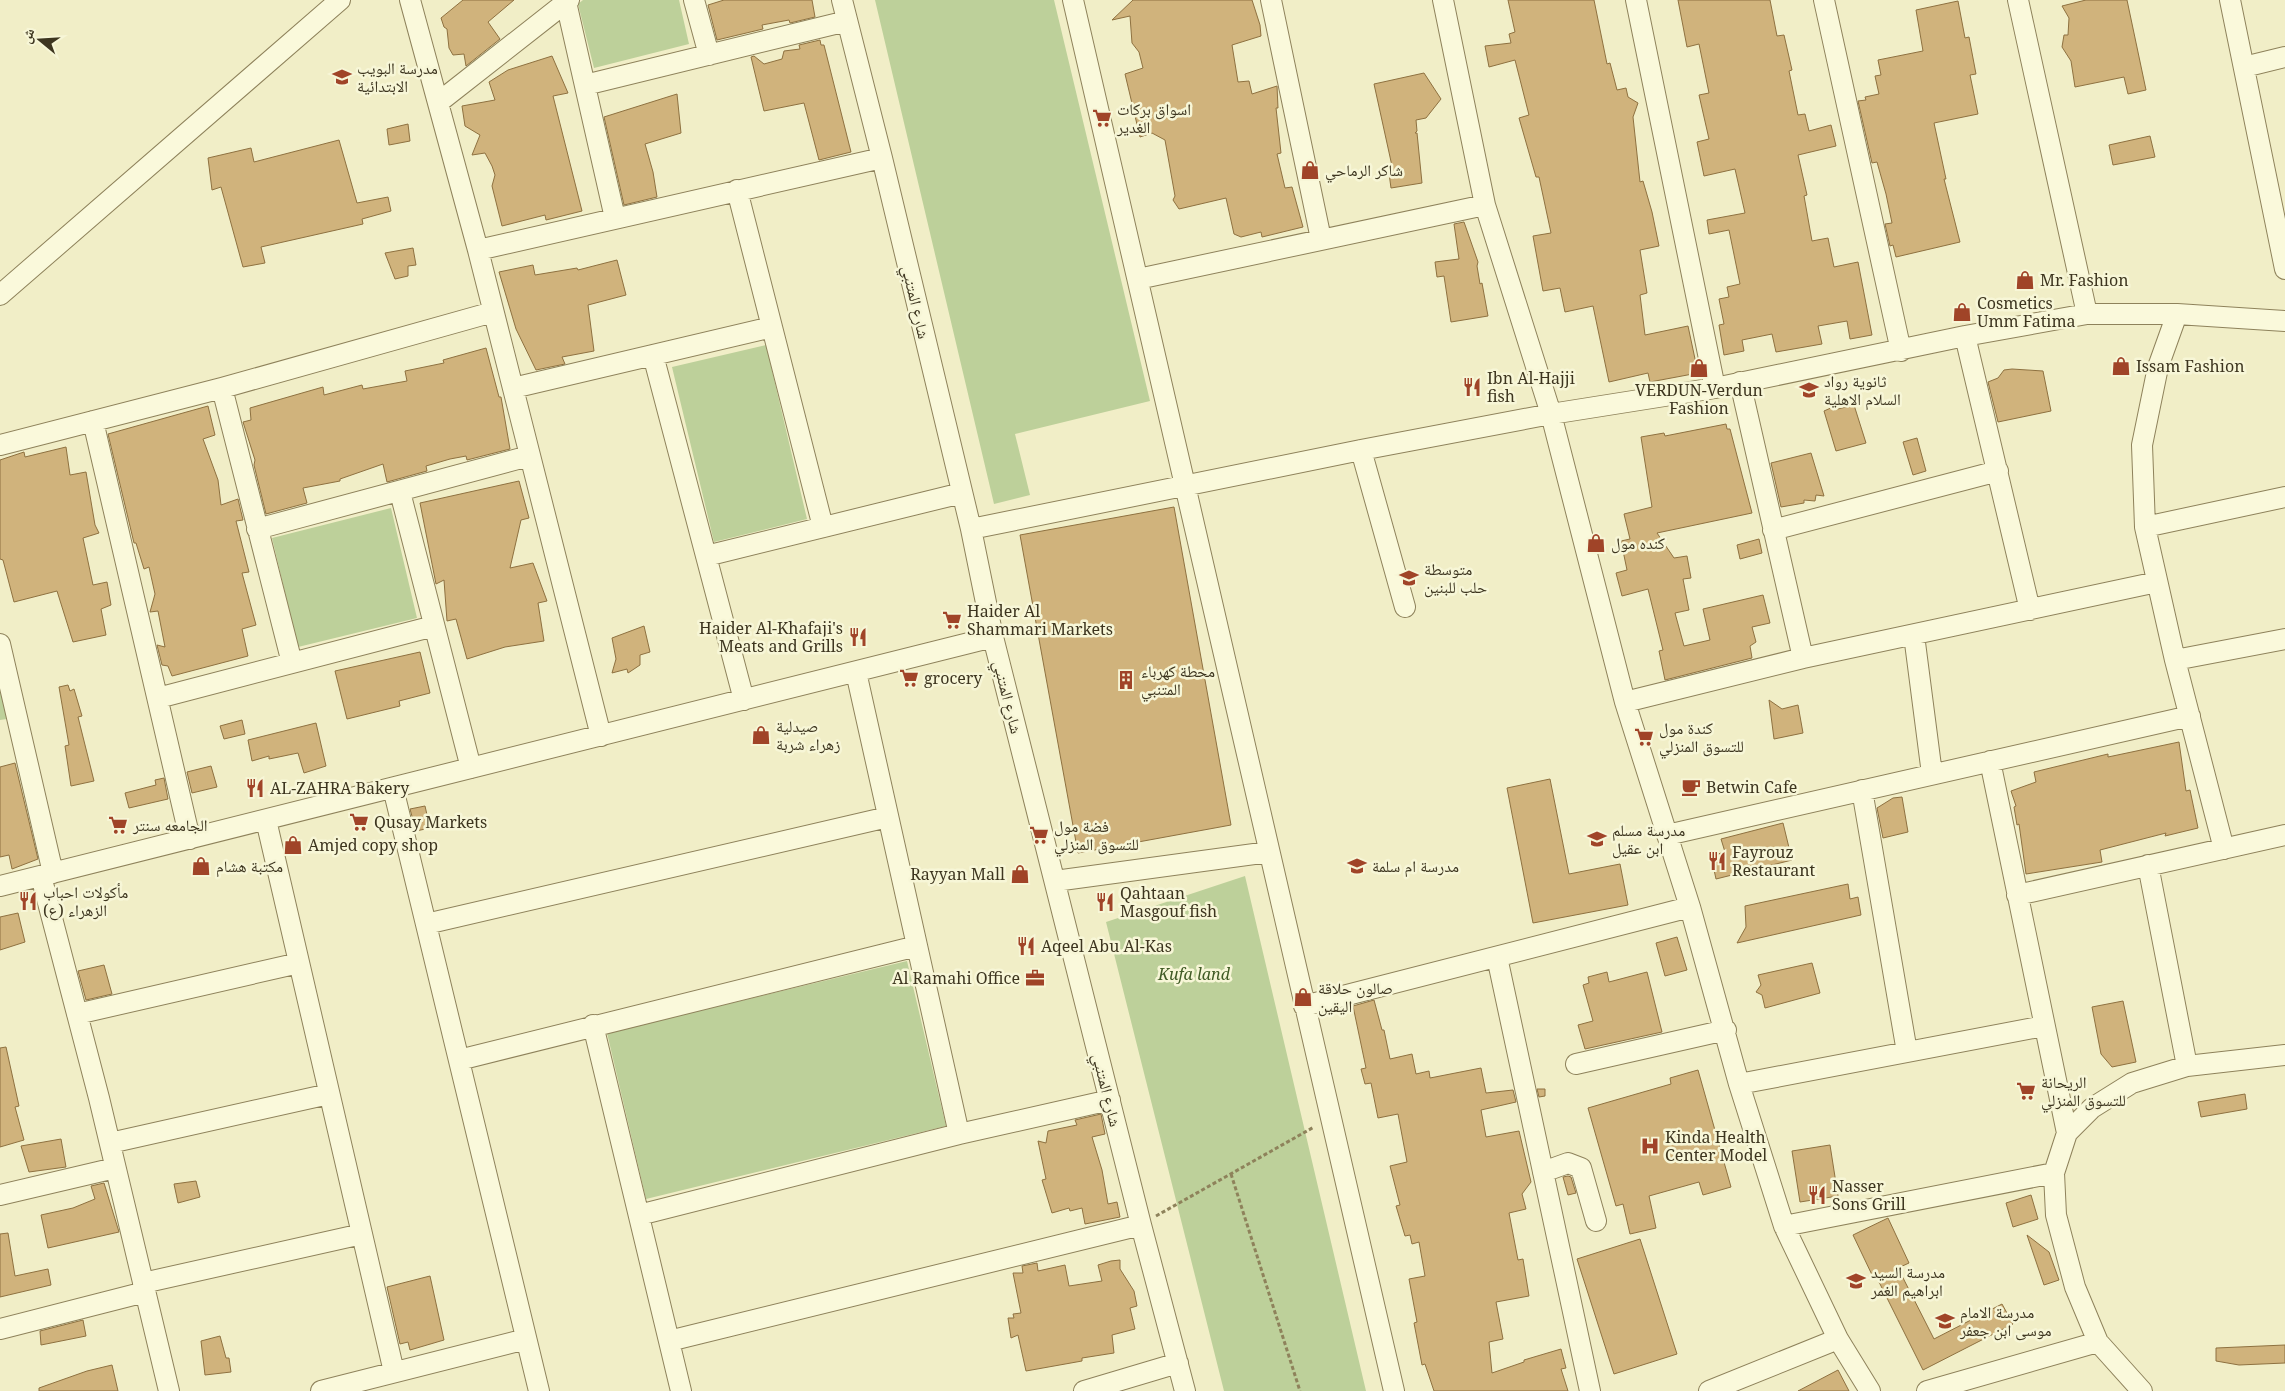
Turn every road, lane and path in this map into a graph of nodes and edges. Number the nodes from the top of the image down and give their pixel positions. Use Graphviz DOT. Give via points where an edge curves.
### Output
graph roads {
  1 [pos="340,0"];
  2 [pos="410,0"];
  3 [pos="694,0"];
  4 [pos="842,0"];
  5 [pos="1073,0"];
  6 [pos="1271,0"];
  7 [pos="1443,0"];
  8 [pos="1636,0"];
  9 [pos="1824,0"];
  10 [pos="2018,0"];
  11 [pos="2230,0"];
  12 [pos="568,1"];
  13 [pos="847,21"];
  14 [pos="709,55"];
  15 [pos="2285,56"];
  16 [pos="2244,67"];
  17 [pos="585,85"];
  18 [pos="439,102"];
  19 [pos="882,158"];
  20 [pos="737,190"];
  21 [pos="2278,200"];
  22 [pos="1485,205"];
  23 [pos="615,218"];
  24 [pos="1321,239"];
  25 [pos="478,250"];
  26 [pos="2285,269"];
  27 [pos="1138,279"];
  28 [pos="0,295"];
  29 [pos="494,312"];
  30 [pos="2087,314"];
  31 [pos="2177,314"];
  32 [pos="2285,321"];
  33 [pos="772,327"];
  34 [pos="1965,336"];
  35 [pos="1901,350"];
  36 [pos="653,355"];
  37 [pos="1740,382"];
  38 [pos="222,388"];
  39 [pos="513,388"];
  40 [pos="1714,388"];
  41 [pos="1551,414"];
  42 [pos="93,421"];
  43 [pos="0,445"];
  44 [pos="1361,450"];
  45 [pos="529,456"];
  46 [pos="1998,471"];
  47 [pos="1186,485"];
  48 [pos="400,492"];
  49 [pos="962,493"];
  50 [pos="2285,497"];
  51 [pos="823,527"];
  52 [pos="2145,528"];
  53 [pos="257,529"];
  54 [pos="971,529"];
  55 [pos="1773,530"];
  56 [pos="706,556"];
  57 [pos="2157,582"];
  58 [pos="1405,606"];
  59 [pos="2030,610"];
  60 [pos="434,626"];
  61 [pos="1914,635"];
  62 [pos="993,637"];
  63 [pos="2285,640"];
  64 [pos="1,649"];
  65 [pos="1803,658"];
  66 [pos="2175,660"];
  67 [pos="292,663"];
  68 [pos="856,672"];
  69 [pos="158,698"];
  70 [pos="744,700"];
  71 [pos="1625,702"];
  72 [pos="2190,716"];
  73 [pos="9,725"];
  74 [pos="600,736"];
  75 [pos="1990,761"];
  76 [pos="471,768"];
  77 [pos="1932,774"];
  78 [pos="393,788"];
  79 [pos="1862,790"];
  80 [pos="888,817"];
  81 [pos="266,820"];
  82 [pos="1667,835"];
  83 [pos="2285,835"];
  84 [pos="190,839"];
  85 [pos="2224,848"];
  86 [pos="1269,852"];
  87 [pos="2148,865"];
  88 [pos="47,875"];
  89 [pos="1055,881"];
  90 [pos="0,886"];
  91 [pos="2017,895"];
  92 [pos="1690,907"];
  93 [pos="426,924"];
  94 [pos="917,946"];
  95 [pos="1496,957"];
  96 [pos="299,963"];
  97 [pos="1304,1006"];
  98 [pos="76,1014"];
  99 [pos="593,1025"];
  100 [pos="2044,1026"];
  101 [pos="1726,1030"];
  102 [pos="1907,1052"];
  103 [pos="2285,1055"];
  104 [pos="459,1060"];
  105 [pos="1576,1064"];
  106 [pos="2186,1066"];
  107 [pos="1739,1084"];
  108 [pos="329,1094"];
  109 [pos="1110,1100"];
  110 [pos="1330,1118"];
  111 [pos="2067,1133"];
  112 [pos="959,1134"];
  113 [pos="110,1143"];
  114 [pos="116,1168"];
  115 [pos="1543,1172"];
  116 [pos="2054,1173"];
  117 [pos="1231,1174"];
  118 [pos="0,1195"];
  119 [pos="639,1215"];
  120 [pos="1596,1221"];
  121 [pos="1141,1225"];
  122 [pos="1784,1226"];
  123 [pos="362,1234"];
  124 [pos="144,1288"];
  125 [pos="0,1328"];
  126 [pos="526,1338"];
  127 [pos="1838,1338"];
  128 [pos="669,1341"];
  129 [pos="2098,1342"];
  130 [pos="1178,1363"];
  131 [pos="394,1372"];
  132 [pos="169,1391"];
  133 [pos="321,1391"];
  134 [pos="539,1391"];
  135 [pos="681,1391"];
  136 [pos="1084,1391"];
  137 [pos="1185,1391"];
  138 [pos="1300,1391"];
  139 [pos="1394,1391"];
  140 [pos="1590,1391"];
  141 [pos="1709,1391"];
  142 [pos="1870,1391"];
  143 [pos="1927,1391"];
  144 [pos="2142,1391"];
  1 -- 28 [label="street"];
  2 -- 18 [label="street"];
  3 -- 14 [label="street"];
  4 -- 13 [label="street, شارع المتنبي"];
  5 -- 27 [label="street"];
  6 -- 24 [label="street"];
  7 -- 22 [label="street"];
  8 -- 40 [label="street"];
  9 -- 35 [label="street"];
  10 -- 30 [label="street"];
  11 -- 16 [label="street"];
  12 -- 17 [label="street"];
  12 -- 18 [label="street"];
  13 -- 14 [label="street"];
  13 -- 19 [label="street, شارع المتنبي"];
  14 -- 17 [label="street"];
  15 -- 16 [label="street"];
  16 -- 21 [label="street"];
  17 -- 23 [label="street"];
  18 -- 25 [label="street"];
  19 -- 20 [label="street"];
  19 -- 49 [label="street, شارع المتنبي"];
  20 -- 23 [label="street"];
  20 -- 33 [label="street"];
  21 -- 26 [label="street"];
  22 -- 24 [label="street"];
  22 -- 41 [label="street"];
  23 -- 25 [label="street"];
  24 -- 27 [label="street"];
  25 -- 29 [label="street"];
  27 -- 47 [label="street"];
  29 -- 38 [label="street"];
  29 -- 39 [label="street"];
  30 -- 31 [label="street"];
  30 -- 34 [label="street"];
  31 -- 32 [label="street"];
  31 -- 52 [label="street" via="2158,366 2142,445"];
  33 -- 36 [label="street"];
  33 -- 51 [label="street"];
  34 -- 35 [label="street"];
  34 -- 46 [label="street"];
  35 -- 37 [label="street"];
  36 -- 39 [label="street"];
  36 -- 56 [label="street"];
  37 -- 40 [label="street"];
  37 -- 55 [label="street"];
  38 -- 42 [label="street"];
  38 -- 53 [label="street"];
  39 -- 45 [label="street"];
  40 -- 41 [label="street"];
  41 -- 44 [label="street"];
  41 -- 71 [label="street"];
  42 -- 43 [label="street"];
  42 -- 69 [label="street"];
  44 -- 47 [label="street"];
  44 -- 58 [label="street"];
  45 -- 48 [label="street"];
  45 -- 74 [label="street"];
  46 -- 55 [label="street"];
  46 -- 59 [label="street"];
  47 -- 54 [label="street"];
  47 -- 86 [label="street"];
  48 -- 53 [label="street"];
  48 -- 60 [label="street"];
  49 -- 51 [label="street"];
  49 -- 54 [label="street, شارع المتنبي"];
  50 -- 52 [label="street"];
  51 -- 56 [label="street"];
  52 -- 57 [label="street"];
  53 -- 67 [label="street"];
  54 -- 62 [label="street, شارع المتنبي"];
  55 -- 65 [label="street"];
  56 -- 70 [label="street"];
  57 -- 59 [label="street"];
  57 -- 66 [label="street"];
  59 -- 61 [label="street"];
  60 -- 67 [label="street"];
  60 -- 76 [label="street"];
  61 -- 65 [label="street"];
  61 -- 77 [label="street"];
  62 -- 68 [label="street"];
  62 -- 89 [label="street, شارع المتنبي"];
  63 -- 66 [label="street"];
  64 -- 73 [label="street"];
  65 -- 71 [label="street"];
  66 -- 72 [label="street"];
  67 -- 69 [label="street"];
  68 -- 70 [label="street"];
  68 -- 80 [label="street"];
  69 -- 84 [label="street"];
  70 -- 74 [label="street"];
  71 -- 82 [label="street"];
  72 -- 75 [label="street"];
  72 -- 85 [label="street"];
  73 -- 88 [label="street"];
  74 -- 76 [label="street"];
  75 -- 77 [label="street"];
  75 -- 91 [label="street"];
  76 -- 78 [label="street"];
  77 -- 79 [label="street"];
  78 -- 81 [label="street"];
  78 -- 93 [label="street"];
  79 -- 82 [label="street"];
  79 -- 102 [label="street"];
  80 -- 93 [label="street"];
  80 -- 94 [label="street"];
  81 -- 84 [label="street"];
  81 -- 96 [label="street"];
  82 -- 92 [label="street"];
  83 -- 85 [label="street"];
  84 -- 88 [label="street"];
  85 -- 87 [label="street"];
  86 -- 89 [label="street"];
  86 -- 97 [label="street"];
  87 -- 91 [label="street"];
  87 -- 106 [label="street"];
  88 -- 90 [label="street"];
  88 -- 98 [label="street"];
  89 -- 109 [label="street, شارع المتنبي"];
  91 -- 100 [label="street"];
  92 -- 95 [label="street"];
  92 -- 101 [label="street"];
  93 -- 104 [label="street"];
  94 -- 99 [label="street"];
  94 -- 112 [label="street"];
  95 -- 97 [label="street"];
  95 -- 115 [label="street"];
  96 -- 98 [label="street"];
  96 -- 108 [label="street"];
  97 -- 110 [label="street"];
  98 -- 113 [label="street"];
  99 -- 104 [label="street"];
  99 -- 119 [label="street"];
  100 -- 102 [label="street"];
  100 -- 111 [label="street"];
  101 -- 105 [label="street"];
  101 -- 107 [label="street"];
  102 -- 107 [label="street"];
  103 -- 106 [label="street"];
  104 -- 126 [label="street"];
  106 -- 111 [label="street" via="2132,1083 2092,1108"];
  107 -- 122 [label="street"];
  108 -- 113 [label="street"];
  108 -- 123 [label="street"];
  109 -- 112 [label="street"];
  109 -- 121 [label="street, شارع المتنبي"];
  110 -- 117 [label="path"];
  110 -- 139 [label="street"];
  111 -- 116 [label="street"];
  112 -- 119 [label="street"];
  113 -- 114 [label="street"];
  114 -- 118 [label="street"];
  114 -- 124 [label="street"];
  115 -- 120 [label="street" via="1568,1163 1580,1168"];
  115 -- 140 [label="street"];
  116 -- 122 [label="street"];
  116 -- 129 [label="street" via="2056,1215 2075,1288"];
  117 -- 121 [label="path"];
  117 -- 138 [label="path"];
  119 -- 128 [label="street"];
  121 -- 128 [label="street"];
  121 -- 130 [label="street, شارع المتنبي"];
  122 -- 127 [label="street"];
  123 -- 124 [label="street"];
  123 -- 131 [label="street"];
  124 -- 125 [label="street"];
  124 -- 132 [label="street"];
  126 -- 131 [label="street"];
  126 -- 134 [label="street"];
  127 -- 141 [label="street"];
  127 -- 142 [label="street"];
  128 -- 135 [label="street"];
  129 -- 143 [label="street"];
  129 -- 144 [label="street"];
  130 -- 136 [label="street"];
  130 -- 137 [label="street, شارع المتنبي"];
  131 -- 133 [label="street"];
}
